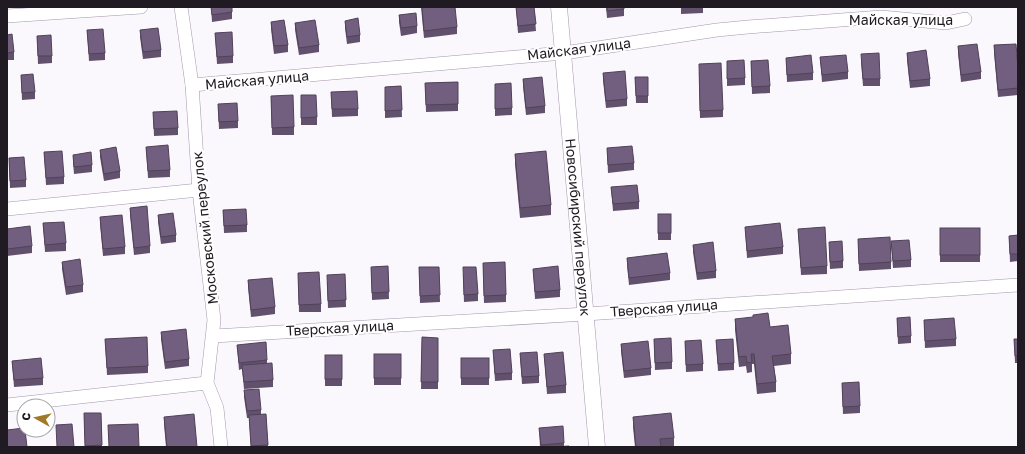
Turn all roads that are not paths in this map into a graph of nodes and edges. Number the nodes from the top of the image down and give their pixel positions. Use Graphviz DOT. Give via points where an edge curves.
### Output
graph roads {
  1 [pos="141,7"];
  2 [pos="181,7"];
  3 [pos="559,7"];
  4 [pos="7,16"];
  5 [pos="965,19"];
  6 [pos="564,53"];
  7 [pos="192,85"];
  8 [pos="199,190"];
  9 [pos="7,209"];
  10 [pos="1018,285"];
  11 [pos="586,314"];
  12 [pos="214,336"];
  13 [pos="207,383"];
  14 [pos="7,405"];
  15 [pos="221,447"];
  16 [pos="597,447"];
  1 -- 4 [label="street"];
  2 -- 7 [label="street, Московский переулок"];
  3 -- 6 [label="street, Новосибирский переулок"];
  5 -- 6 [label="street, Майская улица" via="946,23 881,17 748,27"];
  6 -- 7 [label="street, Майская улица"];
  6 -- 11 [label="street, Новосибирский переулок"];
  7 -- 8 [label="street, Московский переулок"];
  8 -- 9 [label="street"];
  8 -- 12 [label="street, Московский переулок"];
  10 -- 11 [label="street, Тверская улица"];
  11 -- 12 [label="street, Тверская улица"];
  11 -- 16 [label="street, Новосибирский переулок"];
  12 -- 13 [label="street, Московский переулок"];
  13 -- 14 [label="street"];
  13 -- 15 [label="street" via="217,408"];
}
